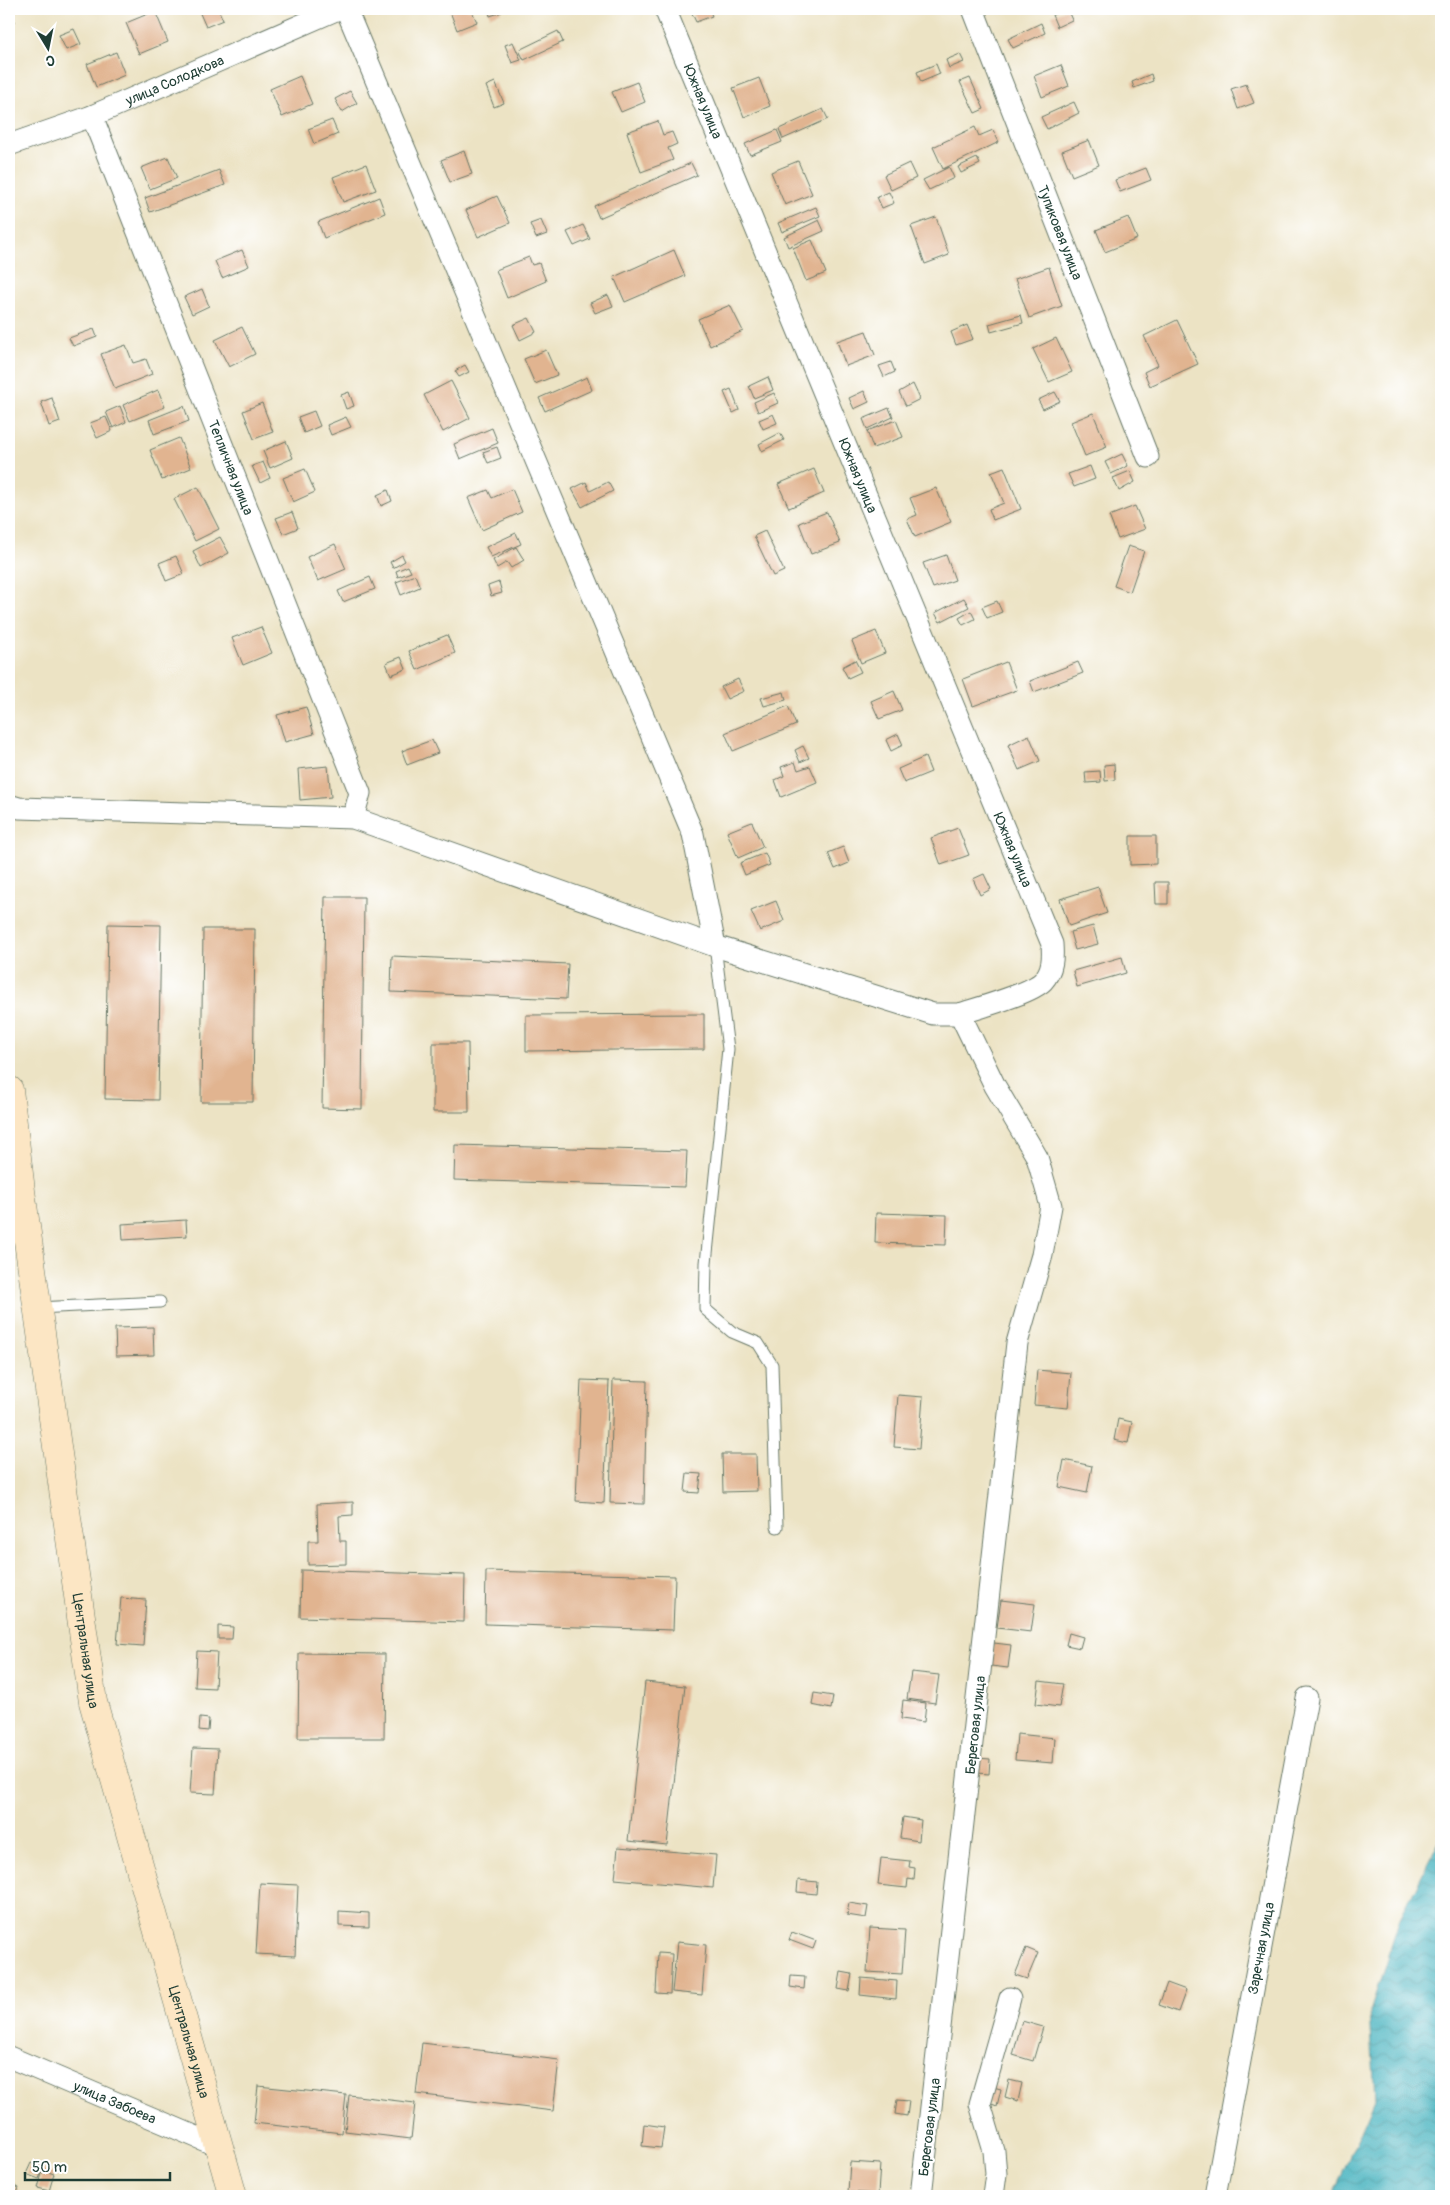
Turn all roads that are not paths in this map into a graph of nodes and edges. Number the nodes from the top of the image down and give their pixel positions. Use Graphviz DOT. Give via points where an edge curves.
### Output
graph roads {
  1 [pos="338,9"];
  2 [pos="346,9"];
  3 [pos="665,9"];
  4 [pos="973,9"];
  5 [pos="92,116"];
  6 [pos="9,145"];
  7 [pos="1148,457"];
  8 [pos="9,805"];
  9 [pos="353,818"];
  10 [pos="716,946"];
  11 [pos="960,1014"];
  12 [pos="9,1090"];
  13 [pos="15,1188"];
  14 [pos="160,1302"];
  15 [pos="37,1308"];
  16 [pos="777,1527"];
  17 [pos="1307,1698"];
  18 [pos="1010,1998"];
  19 [pos="9,2057"];
  20 [pos="220,2148"];
  21 [pos="233,2196"];
  22 [pos="921,2196"];
  23 [pos="993,2196"];
  24 [pos="1215,2196"];
  1 -- 5 [label="street, улица Солодкова"];
  2 -- 10 [label="street" via="693,834"];
  3 -- 11 [label="street, Южная улица" via="1052,944 1053,958 1049,971 1037,986"];
  4 -- 7 [label="street, Тупиковая улица"];
  5 -- 6 [label="street, улица Солодкова"];
  5 -- 9 [label="street, Тепличная улица" via="360,793"];
  8 -- 9 [label="street" via="19,808"];
  9 -- 10 [label="street"];
  10 -- 11 [label="street" via="933,1014"];
  10 -- 16 [label="lane" via="728,1049 704,1309 732,1332 758,1343 772,1365"];
  11 -- 22 [label="street, Береговая улица" via="995,1086 1037,1157 1051,1206 1042,1256 1017,1343"];
  12 -- 13 [label="street, Центральная улица"];
  13 -- 15 [label="street, Центральная улица"];
  14 -- 15 [label="lane"];
  15 -- 20 [label="street, Центральная улица" via="93,1702"];
  17 -- 24 [label="street, Заречная улица"];
  18 -- 23 [label="street" via="980,2104 994,2151 996,2174"];
  19 -- 20 [label="street, улица Забоева"];
  20 -- 21 [label="street, Центральная улица"];
}
